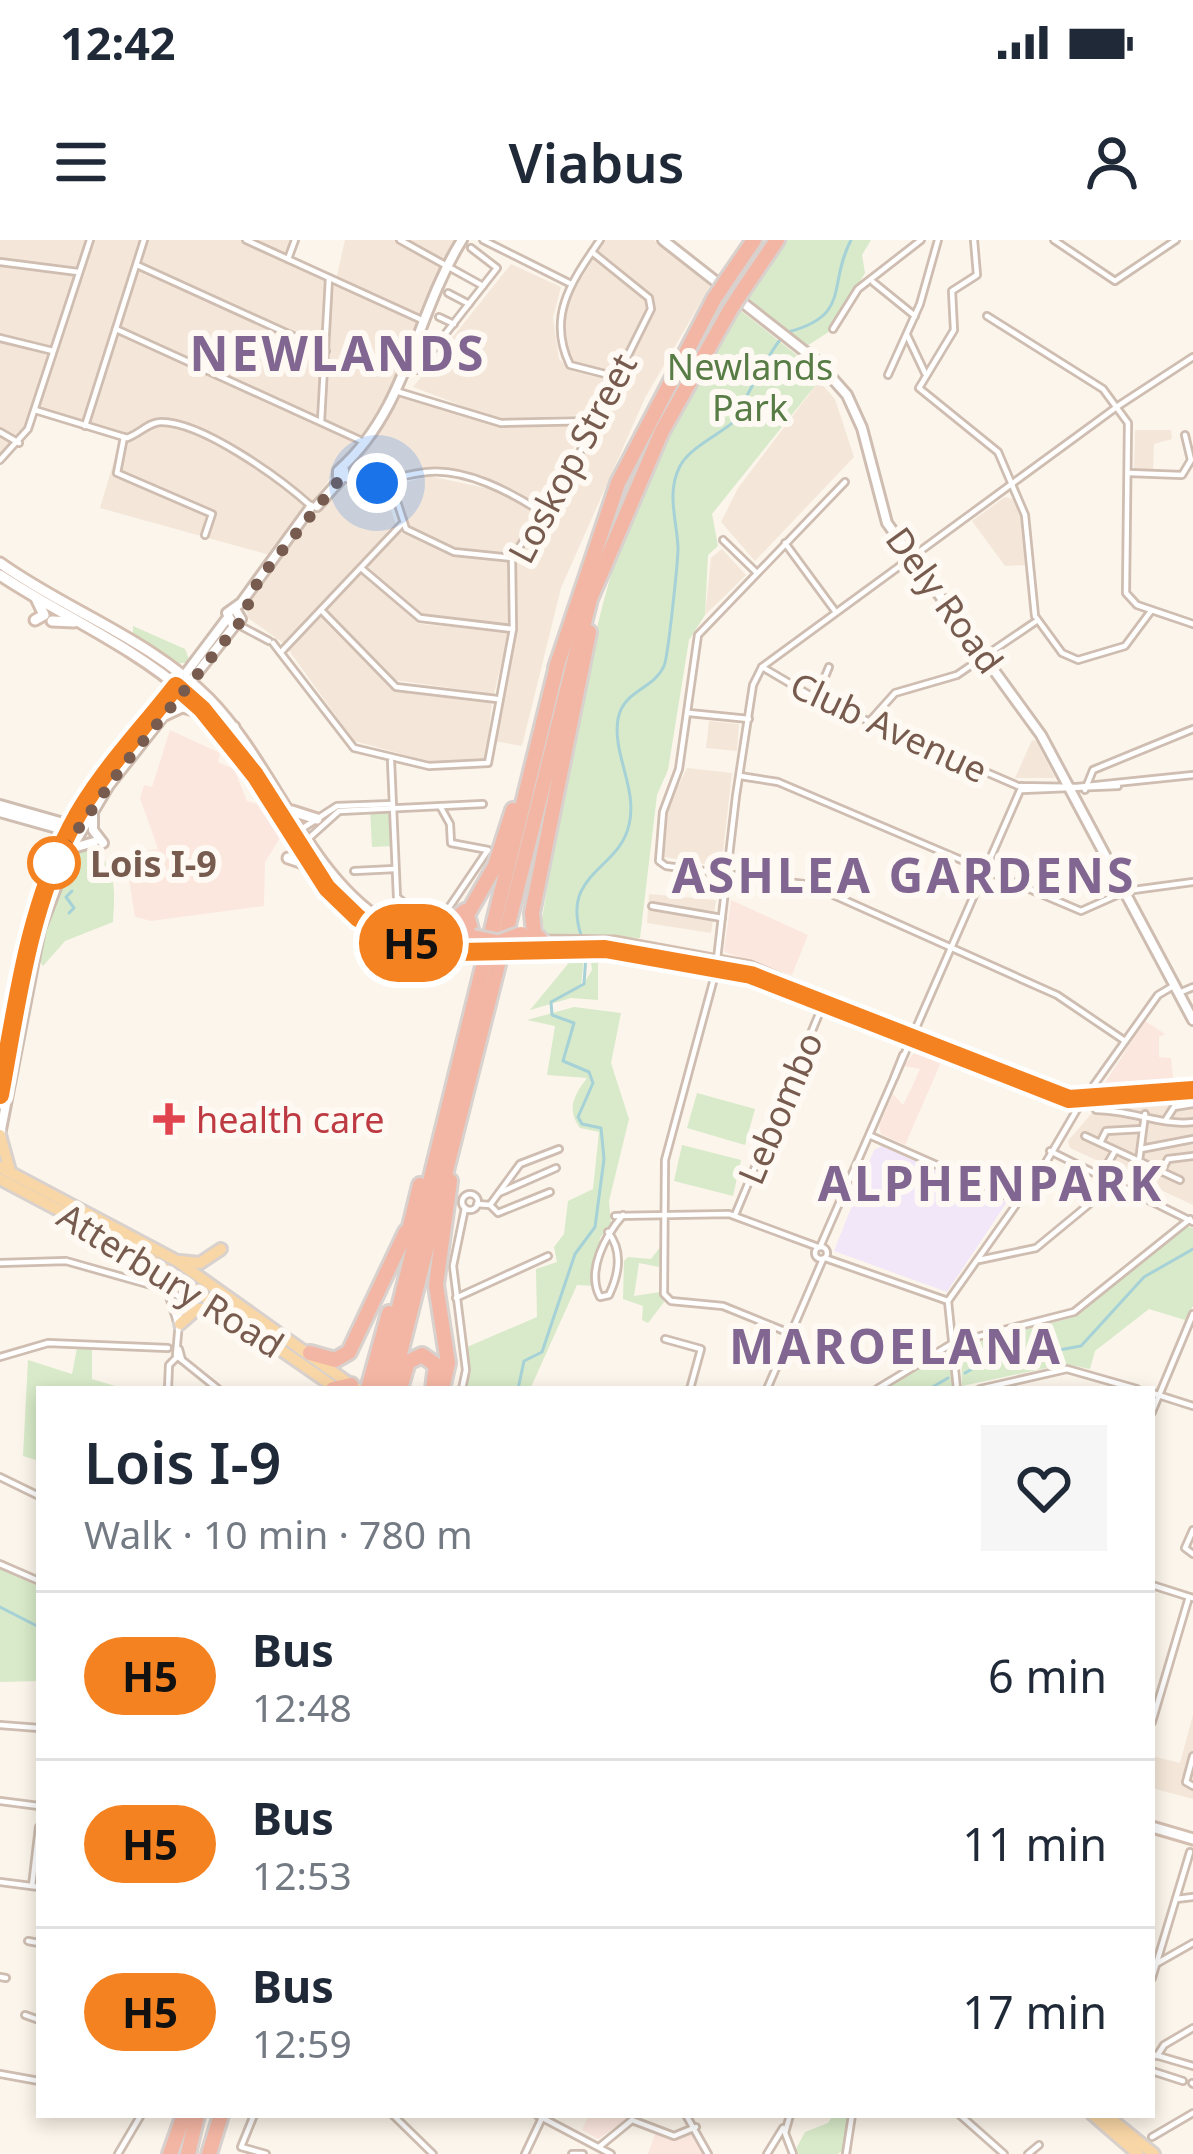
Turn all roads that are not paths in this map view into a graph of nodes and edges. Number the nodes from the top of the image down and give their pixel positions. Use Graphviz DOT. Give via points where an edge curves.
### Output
graph roads {
  1 [pos="90,240"];
  2 [pos="145,240"];
  3 [pos="246,240"];
  4 [pos="295,240"];
  5 [pos="400,240"];
  6 [pos="462,240"];
  7 [pos="484,240"];
  8 [pos="600,240"];
  9 [pos="663,240"];
  10 [pos="754,240"];
  11 [pos="777,240"];
  12 [pos="921,240"];
  13 [pos="938,240"];
  14 [pos="974,240"];
  15 [pos="1054,240"];
  16 [pos="1176,240"];
  17 [pos="471,248"];
  18 [pos="592,252"];
  19 [pos="288,259"];
  20 [pos="0,262"];
  21 [pos="447,264"];
  22 [pos="136,265"];
  23 [pos="79,272"];
  24 [pos="329,278"];
  25 [pos="873,281"];
  26 [pos="569,284"];
  27 [pos="483,286"];
  28 [pos="448,293"];
  29 [pos="469,304"];
  30 [pos="915,316"];
  31 [pos="987,316"];
  32 [pos="439,317"];
  33 [pos="424,321"];
  34 [pos="454,324"];
  35 [pos="116,329"];
  36 [pos="833,329"];
  37 [pos="907,335"];
  38 [pos="0,338"];
  39 [pos="326,351"];
  40 [pos="53,352"];
  41 [pos="1193,357"];
  42 [pos="325,362"];
  43 [pos="340,363"];
  44 [pos="417,370"];
  45 [pos="925,373"];
  46 [pos="888,375"];
  47 [pos="614,376"];
  48 [pos="399,392"];
  49 [pos="1118,406"];
  50 [pos="34,410"];
  51 [pos="320,421"];
  52 [pos="593,421"];
  53 [pos="86,426"];
  54 [pos="0,432"];
  55 [pos="1185,435"];
  56 [pos="124,437"];
  57 [pos="19,443"];
  58 [pos="362,446"];
  59 [pos="0,460"];
  60 [pos="1129,473"];
  61 [pos="342,475"];
  62 [pos="845,482"];
  63 [pos="1012,482"];
  64 [pos="391,483"];
  65 [pos="638,483"];
  66 [pos="314,506"];
  67 [pos="542,512"];
  68 [pos="401,525"];
  69 [pos="205,535"];
  70 [pos="723,540"];
  71 [pos="785,543"];
  72 [pos="909,557"];
  73 [pos="512,558"];
  74 [pos="0,563"];
  75 [pos="361,568"];
  76 [pos="757,573"];
  77 [pos="0,575"];
  78 [pos="35,597"];
  79 [pos="321,610"];
  80 [pos="836,611"];
  81 [pos="1151,611"];
  82 [pos="236,618"];
  83 [pos="35,620"];
  84 [pos="1037,620"];
  85 [pos="52,622"];
  86 [pos="80,623"];
  87 [pos="1193,623"];
  88 [pos="513,629"];
  89 [pos="282,651"];
  90 [pos="986,658"];
  91 [pos="558,662"];
  92 [pos="762,667"];
  93 [pos="829,667"];
  94 [pos="184,684"];
  95 [pos="816,698"];
  96 [pos="497,700"];
  97 [pos="686,712"];
  98 [pos="165,716"];
  99 [pos="749,719"];
  100 [pos="213,721"];
  101 [pos="869,722"];
  102 [pos="235,723"];
  103 [pos="1193,729"];
  104 [pos="392,760"];
  105 [pos="255,775"];
  106 [pos="1193,775"];
  107 [pos="740,776"];
  108 [pos="1020,787"];
  109 [pos="1085,788"];
  110 [pos="1070,789"];
  111 [pos="97,802"];
  112 [pos="482,804"];
  113 [pos="395,806"];
  114 [pos="440,806"];
  115 [pos="0,809"];
  116 [pos="292,811"];
  117 [pos="317,819"];
  118 [pos="48,827"];
  119 [pos="75,830"];
  120 [pos="302,837"];
  121 [pos="71,849"];
  122 [pos="59,853"];
  123 [pos="288,858"];
  124 [pos="312,866"];
  125 [pos="395,869"];
  126 [pos="985,870"];
  127 [pos="354,871"];
  128 [pos="727,874"];
  129 [pos="1193,882"];
  130 [pos="483,887"];
  131 [pos="1126,891"];
  132 [pos="652,907"];
  133 [pos="532,913"];
  134 [pos="722,918"];
  135 [pos="390,926"];
  136 [pos="542,940"];
  137 [pos="516,944"];
  138 [pos="475,948"];
  139 [pos="577,948"];
  140 [pos="951,949"];
  141 [pos="717,964"];
  142 [pos="1193,987"];
  143 [pos="1177,989"];
  144 [pos="824,1001"];
  145 [pos="1193,1020"];
  146 [pos="912,1037"];
  147 [pos="1125,1041"];
  148 [pos="474,1052"];
  149 [pos="10,1061"];
  150 [pos="1094,1085"];
  151 [pos="1193,1090"];
  152 [pos="0,1095"];
  153 [pos="1082,1101"];
  154 [pos="1193,1104"];
  155 [pos="1096,1110"];
  156 [pos="1145,1114"];
  157 [pos="1193,1121"];
  158 [pos="1164,1123"];
  159 [pos="1142,1129"];
  160 [pos="0,1136"];
  161 [pos="871,1136"];
  162 [pos="1084,1136"];
  163 [pos="1193,1139"];
  164 [pos="1100,1143"];
  165 [pos="560,1149"];
  166 [pos="1141,1149"];
  167 [pos="1115,1150"];
  168 [pos="1050,1151"];
  169 [pos="1193,1156"];
  170 [pos="1138,1161"];
  171 [pos="556,1168"];
  172 [pos="1152,1168"];
  173 [pos="1160,1172"];
  174 [pos="4,1173"];
  175 [pos="1101,1175"];
  176 [pos="1180,1180"];
  177 [pos="1116,1182"];
  178 [pos="0,1189"];
  179 [pos="550,1192"];
  180 [pos="500,1193"];
  181 [pos="1147,1196"];
  182 [pos="1018,1202"];
  183 [pos="477,1204"];
  184 [pos="490,1205"];
  185 [pos="468,1209"];
  186 [pos="664,1212"];
  187 [pos="735,1215"];
  188 [pos="412,1216"];
  189 [pos="1191,1221"];
  190 [pos="85,1223"];
  191 [pos="608,1232"];
  192 [pos="221,1249"];
  193 [pos="821,1253"];
  194 [pos="548,1256"];
  195 [pos="177,1261"];
  196 [pos="976,1261"];
  197 [pos="0,1263"];
  198 [pos="455,1298"];
  199 [pos="948,1301"];
  200 [pos="228,1310"];
  201 [pos="1193,1314"];
  202 [pos="1184,1328"];
  203 [pos="180,1329"];
  204 [pos="1193,1331"];
  205 [pos="787,1332"];
  206 [pos="665,1339"];
  207 [pos="952,1343"];
  208 [pos="168,1348"];
  209 [pos="310,1354"];
  210 [pos="0,1357"];
  211 [pos="179,1359"];
  212 [pos="168,1386"];
  213 [pos="214,1386"];
  214 [pos="339,1386"];
  215 [pos="340,1386"];
  216 [pos="369,1386"];
  217 [pos="380,1386"];
  218 [pos="392,1386"];
  219 [pos="401,1386"];
  220 [pos="433,1386"];
  221 [pos="443,1386"];
  222 [pos="463,1386"];
  223 [pos="690,1386"];
  224 [pos="768,1386"];
  225 [pos="882,1386"];
  226 [pos="958,1386"];
  227 [pos="994,1386"];
  228 [pos="1127,1386"];
  229 [pos="1155,1394"];
  230 [pos="1193,1406"];
  231 [pos="0,1478"];
  232 [pos="36,1495"];
  233 [pos="1193,1530"];
  234 [pos="1190,1552"];
  235 [pos="0,1564"];
  236 [pos="36,1581"];
  237 [pos="1155,1586"];
  238 [pos="1191,1597"];
  239 [pos="1155,1712"];
  240 [pos="0,1726"];
  241 [pos="36,1728"];
  242 [pos="1193,1756"];
  243 [pos="1191,1767"];
  244 [pos="1193,1786"];
  245 [pos="0,1801"];
  246 [pos="36,1807"];
  247 [pos="1155,1831"];
  248 [pos="1192,1845"];
  249 [pos="0,1882"];
  250 [pos="36,1887"];
  251 [pos="1193,1897"];
  252 [pos="1176,1899"];
  253 [pos="28,1941"];
  254 [pos="36,1942"];
  255 [pos="1193,1943"];
  256 [pos="1156,1964"];
  257 [pos="1155,1968"];
  258 [pos="26,2015"];
  259 [pos="36,2019"];
  260 [pos="1193,2028"];
  261 [pos="1155,2055"];
  262 [pos="1193,2066"];
  263 [pos="1155,2072"];
  264 [pos="0,2074"];
  265 [pos="36,2080"];
  266 [pos="1184,2081"];
  267 [pos="1193,2113"];
  268 [pos="139,2118"];
  269 [pos="189,2118"];
  270 [pos="211,2118"];
  271 [pos="221,2118"];
  272 [pos="253,2118"];
  273 [pos="396,2118"];
  274 [pos="539,2118"];
  275 [pos="544,2118"];
  276 [pos="688,2118"];
  277 [pos="788,2118"];
  278 [pos="855,2118"];
  279 [pos="963,2118"];
  280 [pos="1096,2118"];
  281 [pos="1110,2118"];
  282 [pos="785,2124"];
  283 [pos="696,2127"];
  284 [pos="1152,2138"];
  285 [pos="1040,2145"];
  286 [pos="850,2146"];
  287 [pos="599,2147"];
  288 [pos="998,2152"];
  289 [pos="1135,2153"];
  290 [pos="118,2154"];
  291 [pos="179,2154"];
  292 [pos="208,2154"];
  293 [pos="266,2154"];
  294 [pos="433,2154"];
  295 [pos="525,2154"];
  296 [pos="572,2154"];
  297 [pos="584,2154"];
  298 [pos="611,2154"];
  299 [pos="708,2154"];
  300 [pos="767,2154"];
  301 [pos="794,2154"];
  302 [pos="846,2154"];
  303 [pos="855,2154"];
  304 [pos="1028,2154"];
  305 [pos="1154,2154"];
  1 -- 23 [label="street"];
  2 -- 22 [label="street"];
  3 -- 19 [label="street"];
  4 -- 19 [label="street"];
  5 -- 21 [label="street"];
  6 -- 21 [label="street"];
  7 -- 26 [label="street"];
  8 -- 18 [label="street"];
  9 -- 72 [label="street, Dely Road" via="827,370 854,406 883,516"];
  10 -- 91 [label="highway, bridge" via="714,299 618,483"];
  11 -- 65 [label="highway, bridge" via="730,310"];
  12 -- 25 [label="street"];
  13 -- 30 [label="street"];
  14 -- 45 [label="street" via="977,275 952,291 954,330"];
  15 -- 16 [label="street" via="1115,281"];
  17 -- 27 [label="street" via="497,265"];
  18 -- 26 [label="street"];
  18 -- 47 [label="street, Loskop Street" via="651,306"];
  19 -- 24 [label="street"];
  20 -- 23 [label="street"];
  21 -- 27 [label="street"];
  21 -- 33 [label="street"];
  22 -- 35 [label="street"];
  22 -- 39 [label="street"];
  23 -- 40 [label="street"];
  24 -- 33 [label="street"];
  24 -- 39 [label="street"];
  25 -- 30 [label="street"];
  25 -- 36 [label="street" via="855,292"];
  26 -- 47 [label="street" via="560,312 568,362"];
  27 -- 29 [label="street"];
  28 -- 29 [label="street"];
  29 -- 34 [label="street"];
  30 -- 37 [label="street"];
  31 -- 49 [label="street"];
  32 -- 34 [label="street"];
  33 -- 48 [label="street"];
  34 -- 44 [label="street"];
  35 -- 51 [label="street"];
  35 -- 53 [label="street"];
  37 -- 45 [label="street"];
  37 -- 46 [label="street"];
  38 -- 40 [label="street"];
  39 -- 42 [label="street"];
  40 -- 50 [label="street"];
  41 -- 49 [label="street"];
  42 -- 43 [label="street"];
  42 -- 51 [label="street"];
  45 -- 63 [label="street" via="919,389 988,439"];
  47 -- 52 [label="street, Loskop Street"];
  48 -- 52 [label="street" via="501,423"];
  48 -- 58 [label="street"];
  49 -- 60 [label="street" via="1130,429"];
  49 -- 63 [label="street"];
  50 -- 53 [label="street"];
  50 -- 57 [label="street"];
  51 -- 58 [label="street"];
  52 -- 67 [label="street, Loskop Street"];
  53 -- 56 [label="street"];
  54 -- 57 [label="street"];
  55 -- 60 [label="street" via="1190,460 1182,475"];
  56 -- 66 [label="street" via="171,424 256,461"];
  56 -- 69 [label="street" via="117,473 212,514"];
  57 -- 59 [label="street"];
  58 -- 61 [label="street"];
  60 -- 81 [label="street" via="1125,587"];
  61 -- 64 [label="street"];
  61 -- 66 [label="street"];
  62 -- 71 [label="street"];
  63 -- 72 [label="street"];
  63 -- 84 [label="street" via="1027,525"];
  64 -- 67 [label="street" via="435,472 506,490"];
  64 -- 68 [label="street"];
  65 -- 133 [label="highway" via="589,633"];
  65 -- 148 [label="highway" via="571,663"];
  66 -- 82 [label="street"];
  67 -- 73 [label="street, Loskop Street"];
  68 -- 73 [label="street" via="454,552"];
  68 -- 75 [label="street"];
  70 -- 76 [label="street"];
  71 -- 76 [label="street"];
  71 -- 80 [label="street"];
  72 -- 80 [label="street"];
  72 -- 90 [label="street, Dely Road"];
  73 -- 88 [label="street, Loskop Street"];
  74 -- 94 [label="main road"];
  75 -- 79 [label="street"];
  75 -- 88 [label="street" via="420,619"];
  76 -- 97 [label="street" via="698,635"];
  77 -- 78 [label="main road"];
  78 -- 83 [label="main road" via="44,615"];
  78 -- 86 [label="main road"];
  79 -- 89 [label="street"];
  79 -- 96 [label="street" via="396,687"];
  80 -- 92 [label="street"];
  81 -- 84 [label="street" via="1130,644 1078,660 1062,653"];
  81 -- 87 [label="street"];
  82 -- 89 [label="street"];
  82 -- 94 [label="street"];
  84 -- 90 [label="street"];
  85 -- 86 [label="main road"];
  86 -- 94 [label="main road"];
  88 -- 96 [label="street, Loskop Street"];
  89 -- 104 [label="street" via="350,744"];
  90 -- 101 [label="street" via="895,693"];
  90 -- 110 [label="street, Dely Road"];
  91 -- 130 [label="highway"];
  91 -- 138 [label="highway"];
  92 -- 95 [label="street, Club Avenue"];
  92 -- 99 [label="street"];
  93 -- 95 [label="street"];
  94 -- 98 [label="street"];
  94 -- 100 [label="main road"];
  94 -- 102 [label="main road"];
  94 -- 119 [label="street"];
  95 -- 101 [label="street, Club Avenue"];
  96 -- 104 [label="street, Loskop Street" via="488,764"];
  97 -- 99 [label="street"];
  97 -- 128 [label="street" via="658,856 666,866"];
  98 -- 100 [label="main road" via="187,706"];
  98 -- 111 [label="street"];
  99 -- 107 [label="street"];
  100 -- 105 [label="main road"];
  101 -- 108 [label="street, Club Avenue"];
  102 -- 105 [label="main road"];
  102 -- 116 [label="main road"];
  103 -- 109 [label="street" via="1093,770"];
  104 -- 113 [label="street"];
  105 -- 120 [label="main road"];
  106 -- 109 [label="street, Club Avenue"];
  107 -- 126 [label="street" via="771,779"];
  107 -- 128 [label="street"];
  108 -- 110 [label="street, Club Avenue"];
  108 -- 126 [label="street"];
  109 -- 110 [label="street, Club Avenue"];
  110 -- 131 [label="street, Dely Road"];
  111 -- 119 [label="street"];
  111 -- 121 [label="street" via="92,826 99,843"];
  112 -- 114 [label="street"];
  113 -- 114 [label="street"];
  113 -- 117 [label="street" via="337,806"];
  113 -- 120 [label="street" via="336,812"];
  113 -- 125 [label="street"];
  114 -- 125 [label="street" via="452,843 488,850 440,914 401,902"];
  115 -- 118 [label="street"];
  115 -- 119 [label="street"];
  116 -- 117 [label="main road"];
  116 -- 120 [label="main road"];
  117 -- 120 [label="street"];
  118 -- 119 [label="street"];
  118 -- 122 [label="street" via="59,836"];
  119 -- 121 [label="street"];
  119 -- 122 [label="street"];
  120 -- 124 [label="main road"];
  120 -- 135 [label="main road" via="355,901"];
  121 -- 149 [label="street" via="40,928"];
  122 -- 149 [label="street" via="29,937"];
  123 -- 124 [label="main road"];
  124 -- 138 [label="main road" via="374,929 426,947"];
  125 -- 127 [label="street"];
  126 -- 131 [label="street" via="1081,911"];
  126 -- 140 [label="street"];
  128 -- 134 [label="street"];
  128 -- 140 [label="street" via="806,883"];
  129 -- 131 [label="street"];
  130 -- 135 [label="highway" via="440,934"];
  130 -- 138 [label="highway" via="466,919"];
  131 -- 143 [label="street, Dely Road"];
  132 -- 134 [label="street"];
  133 -- 136 [label="highway"];
  133 -- 137 [label="highway"];
  134 -- 141 [label="street"];
  135 -- 138 [label="main road"];
  136 -- 137 [label="main road"];
  136 -- 141 [label="main road" via="614,942"];
  137 -- 138 [label="highway, bridge"];
  137 -- 139 [label="highway"];
  138 -- 188 [label="highway"];
  138 -- 217 [label="highway"];
  139 -- 141 [label="main road"];
  140 -- 146 [label="street"];
  140 -- 147 [label="street" via="1063,998"];
  141 -- 144 [label="main road"];
  141 -- 146 [label="main road" via="780,977"];
  141 -- 186 [label="street" via="664,1160"];
  142 -- 143 [label="street"];
  143 -- 145 [label="street, Dely Road"];
  143 -- 147 [label="street" via="1158,995"];
  144 -- 146 [label="main road"];
  144 -- 187 [label="street, Lebombo"];
  146 -- 153 [label="main road" via="1040,1092"];
  146 -- 161 [label="street"];
  147 -- 150 [label="street"];
  148 -- 218 [label="highway"];
  148 -- 221 [label="highway" via="438,1251 448,1363"];
  149 -- 152 [label="street"];
  149 -- 160 [label="street"];
  151 -- 153 [label="main road"];
  153 -- 168 [label="street"];
  154 -- 158 [label="street" via="1174,1107"];
  155 -- 156 [label="street"];
  156 -- 158 [label="street"];
  156 -- 159 [label="street"];
  157 -- 158 [label="street"];
  159 -- 164 [label="street" via="1106,1131"];
  159 -- 166 [label="street"];
  160 -- 174 [label="main road"];
  161 -- 182 [label="street"];
  161 -- 193 [label="street"];
  162 -- 164 [label="street"];
  163 -- 166 [label="street"];
  164 -- 167 [label="street"];
  165 -- 180 [label="street" via="520,1164"];
  166 -- 170 [label="street"];
  167 -- 170 [label="street"];
  167 -- 175 [label="street"];
  168 -- 175 [label="street"];
  168 -- 182 [label="street"];
  169 -- 173 [label="street" via="1168,1159"];
  170 -- 172 [label="street"];
  171 -- 180 [label="street"];
  172 -- 173 [label="street"];
  172 -- 181 [label="street"];
  173 -- 176 [label="street"];
  174 -- 190 [label="main road, Atterbury Road"];
  174 -- 195 [label="main road, Atterbury Road"];
  175 -- 177 [label="street"];
  177 -- 181 [label="street"];
  177 -- 196 [label="street" via="1036,1248"];
  178 -- 190 [label="main road"];
  179 -- 184 [label="street" via="501,1213"];
  180 -- 184 [label="street"];
  181 -- 189 [label="street"];
  182 -- 196 [label="street"];
  183 -- 184 [label="street"];
  183 -- 185 [label="street"];
  183 -- 185 [label="street" via="467,1194"];
  185 -- 198 [label="street" via="454,1251"];
  186 -- 187 [label="street"];
  186 -- 191 [label="street" via="619,1215"];
  186 -- 205 [label="street" via="664,1294 671,1301 730,1308"];
  187 -- 193 [label="street"];
  188 -- 209 [label="highway" via="350,1352 335,1360"];
  188 -- 216 [label="highway"];
  189 -- 207 [label="street" via="1068,1315"];
  190 -- 200 [label="main road, Atterbury Road"];
  191 -- 191 [label="street" via="595,1290 600,1297 610,1294 618,1263"];
  192 -- 195 [label="main road" via="200,1263"];
  193 -- 199 [label="street"];
  193 -- 205 [label="street"];
  194 -- 198 [label="street"];
  195 -- 209 [label="main road, Atterbury Road"];
  196 -- 199 [label="street"];
  197 -- 203 [label="street" via="58,1260 167,1290 178,1303"];
  198 -- 222 [label="street"];
  199 -- 207 [label="street"];
  200 -- 203 [label="main road" via="197,1309"];
  200 -- 214 [label="main road, Atterbury Road"];
  201 -- 202 [label="street"];
  202 -- 204 [label="street"];
  202 -- 229 [label="street"];
  203 -- 211 [label="street"];
  205 -- 224 [label="street"];
  206 -- 223 [label="street" via="700,1348"];
  207 -- 225 [label="street"];
  207 -- 226 [label="street"];
  208 -- 210 [label="street" via="49,1343"];
  209 -- 215 [label="main road, Atterbury Road"];
  211 -- 212 [label="street" via="169,1366"];
  211 -- 213 [label="street"];
  219 -- 220 [label="highway" via="408,1362 422,1355 436,1365"];
  227 -- 228 [label="street" via="1067,1370"];
  229 -- 230 [label="street"];
  231 -- 232 [label="street"];
  233 -- 234 [label="street"];
  235 -- 236 [label="street"];
  237 -- 238 [label="street"];
  238 -- 239 [label="street"];
  240 -- 241 [label="street"];
  242 -- 243 [label="street"];
  243 -- 244 [label="street" via="1186,1782"];
  245 -- 246 [label="street"];
  247 -- 248 [label="main road"];
  248 -- 252 [label="street"];
  249 -- 250 [label="street"];
  251 -- 252 [label="street"];
  252 -- 256 [label="street"];
  253 -- 254 [label="street"];
  255 -- 256 [label="street"];
  256 -- 257 [label="street"];
  258 -- 259 [label="street"];
  260 -- 261 [label="street"];
  261 -- 262 [label="street"];
  263 -- 266 [label="street"];
  264 -- 265 [label="street"];
  267 -- 284 [label="street"];
  268 -- 290 [label="street"];
  269 -- 291 [label="highway"];
  270 -- 292 [label="highway"];
  271 -- 292 [label="highway"];
  272 -- 293 [label="street" via="241,2143"];
  273 -- 294 [label="street"];
  274 -- 295 [label="street"];
  275 -- 287 [label="street"];
  276 -- 283 [label="street"];
  277 -- 282 [label="street"];
  278 -- 286 [label="street"];
  279 -- 288 [label="street"];
  280 -- 289 [label="main road"];
  281 -- 305 [label="main road"];
  282 -- 300 [label="street"];
  282 -- 301 [label="street"];
  283 -- 287 [label="street" via="674,2135 632,2120"];
  283 -- 299 [label="street"];
  285 -- 304 [label="street"];
  286 -- 302 [label="street"];
  286 -- 303 [label="street"];
  287 -- 298 [label="street"];
  296 -- 297 [label="street"];
}
